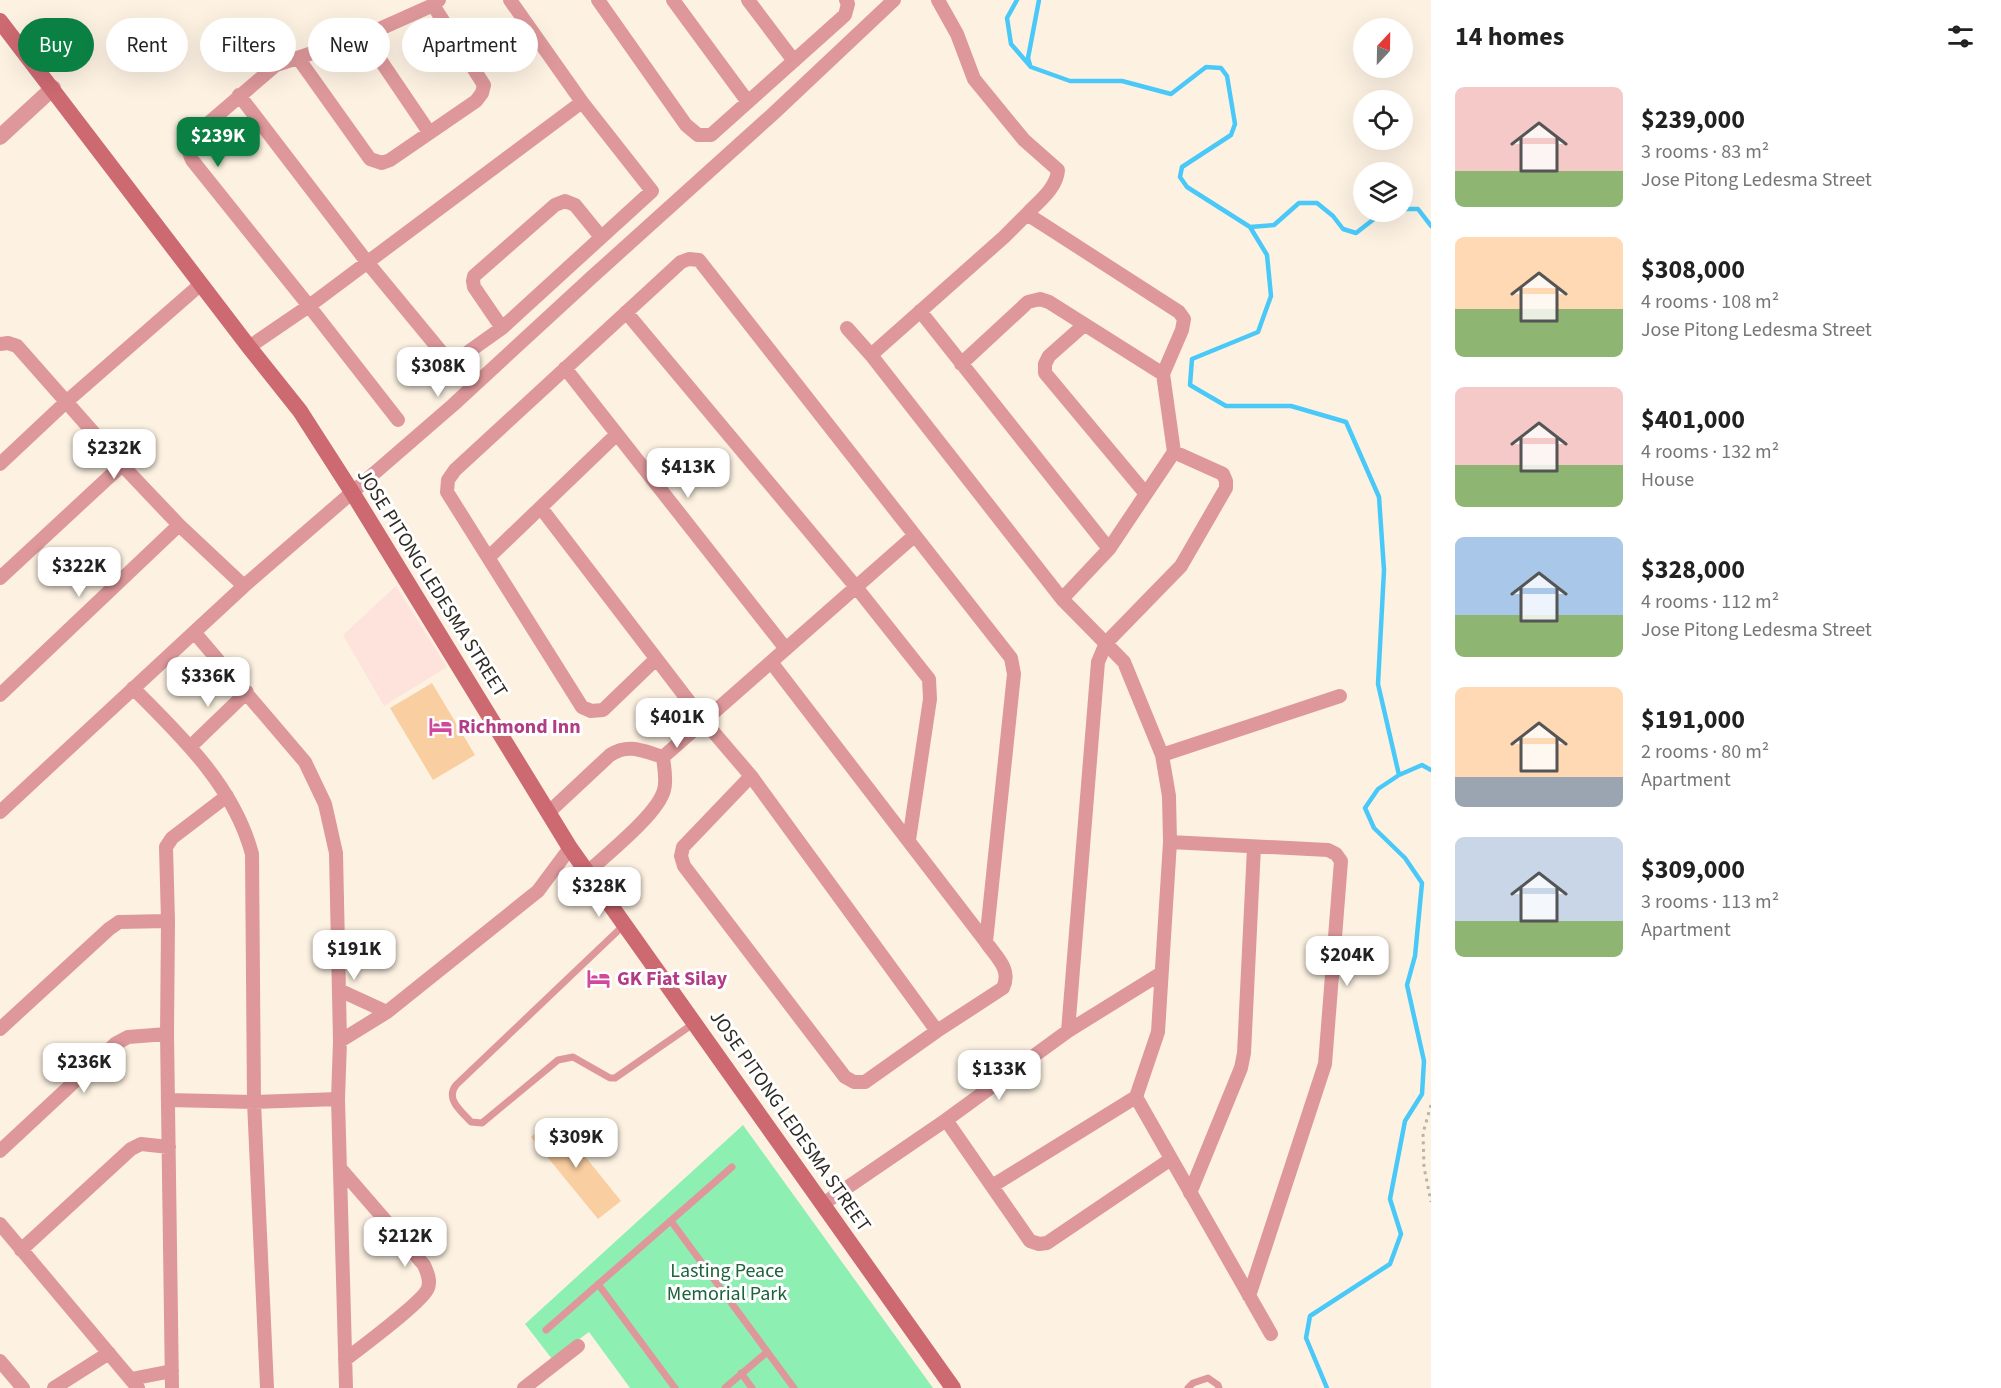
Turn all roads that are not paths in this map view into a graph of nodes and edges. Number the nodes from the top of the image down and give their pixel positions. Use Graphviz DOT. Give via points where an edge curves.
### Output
graph roads {
  1 [pos="510,0"];
  2 [pos="598,0"];
  3 [pos="673,0"];
  4 [pos="748,0"];
  5 [pos="846,0"];
  6 [pos="894,0"];
  7 [pos="938,0"];
  8 [pos="436,3"];
  9 [pos="0,21"];
  10 [pos="390,24"];
  11 [pos="308,55"];
  12 [pos="298,58"];
  13 [pos="794,62"];
  14 [pos="388,72"];
  15 [pos="53,88"];
  16 [pos="239,96"];
  17 [pos="582,102"];
  18 [pos="748,102"];
  19 [pos="429,132"];
  20 [pos="0,137"];
  21 [pos="652,191"];
  22 [pos="667,210"];
  23 [pos="1027,214"];
  24 [pos="601,237"];
  25 [pos="367,262"];
  26 [pos="201,284"];
  27 [pos="309,306"];
  28 [pos="920,311"];
  29 [pos="626,312"];
  30 [pos="1084,325"];
  31 [pos="502,328"];
  32 [pos="846,328"];
  33 [pos="0,344"];
  34 [pos="249,346"];
  35 [pos="871,355"];
  36 [pos="961,364"];
  37 [pos="565,368"];
  38 [pos="1163,374"];
  39 [pos="66,402"];
  40 [pos="398,420"];
  41 [pos="617,434"];
  42 [pos="1174,452"];
  43 [pos="0,464"];
  44 [pos="122,465"];
  45 [pos="352,492"];
  46 [pos="1146,494"];
  47 [pos="541,508"];
  48 [pos="179,525"];
  49 [pos="914,536"];
  50 [pos="1109,549"];
  51 [pos="489,557"];
  52 [pos="0,578"];
  53 [pos="244,586"];
  54 [pos="855,587"];
  55 [pos="1062,598"];
  56 [pos="194,632"];
  57 [pos="1106,643"];
  58 [pos="786,649"];
  59 [pos="656,659"];
  60 [pos="771,662"];
  61 [pos="133,688"];
  62 [pos="247,692"];
  63 [pos="0,695"];
  64 [pos="1340,696"];
  65 [pos="704,721"];
  66 [pos="191,746"];
  67 [pos="1162,755"];
  68 [pos="663,757"];
  69 [pos="751,776"];
  70 [pos="227,796"];
  71 [pos="0,812"];
  72 [pos="549,812"];
  73 [pos="909,840"];
  74 [pos="1170,842"];
  75 [pos="1254,847"];
  76 [pos="570,848"];
  77 [pos="588,872"];
  78 [pos="168,921"];
  79 [pos="624,925"];
  80 [pos="986,942"];
  81 [pos="1160,974"];
  82 [pos="339,990"];
  83 [pos="387,1012"];
  84 [pos="695,1023"];
  85 [pos="0,1029"];
  86 [pos="937,1031"];
  87 [pos="1068,1031"];
  88 [pos="168,1034"];
  89 [pos="340,1041"];
  90 [pos="1136,1097"];
  91 [pos="338,1099"];
  92 [pos="168,1100"];
  93 [pos="254,1102"];
  94 [pos="946,1120"];
  95 [pos="169,1147"];
  96 [pos="0,1151"];
  97 [pos="1171,1160"];
  98 [pos="732,1167"];
  99 [pos="340,1168"];
  100 [pos="992,1186"];
  101 [pos="1190,1193"];
  102 [pos="823,1204"];
  103 [pos="671,1221"];
  104 [pos="0,1224"];
  105 [pos="21,1250"];
  106 [pos="598,1284"];
  107 [pos="1250,1296"];
  108 [pos="546,1330"];
  109 [pos="1271,1334"];
  110 [pos="578,1346"];
  111 [pos="767,1352"];
  112 [pos="109,1353"];
  113 [pos="0,1360"];
  114 [pos="345,1360"];
  115 [pos="172,1371"];
  116 [pos="741,1374"];
  117 [pos="135,1384"];
  118 [pos="531,1386"];
  119 [pos="23,1388"];
  120 [pos="54,1388"];
  121 [pos="172,1388"];
  122 [pos="267,1388"];
  123 [pos="346,1388"];
  124 [pos="675,1388"];
  125 [pos="725,1388"];
  126 [pos="752,1388"];
  127 [pos="794,1388"];
  128 [pos="953,1388"];
  129 [pos="1188,1388"];
  130 [pos="1219,1388"];
  1 -- 17 [label="street"];
  2 -- 18 [label="street" via="686,125 698,135 711,135"];
  3 -- 18 [label="street"];
  4 -- 13 [label="street"];
  5 -- 13 [label="street" via="845,15"];
  6 -- 22 [label="street"];
  7 -- 23 [label="street" via="957,34 974,80 1024,140 1058,170 1054,184"];
  8 -- 10 [label="street"];
  8 -- 19 [label="street" via="484,85 476,101"];
  9 -- 15 [label="main road, JOSE PITONG LEDESMA STREET"];
  11 -- 12 [label="street"];
  12 -- 16 [label="street" via="276,65"];
  12 -- 19 [label="street" via="370,159 382,163 390,160"];
  13 -- 18 [label="street"];
  14 -- 19 [label="street"];
  15 -- 20 [label="street"];
  15 -- 26 [label="main road, JOSE PITONG LEDESMA STREET"];
  16 -- 25 [label="street"];
  16 -- 27 [label="street" via="191,138 188,150"];
  17 -- 21 [label="street"];
  17 -- 25 [label="street"];
  21 -- 22 [label="street"];
  21 -- 24 [label="street"];
  22 -- 45 [label="street"];
  23 -- 28 [label="street"];
  23 -- 38 [label="street" via="1179,312 1184,318 1182,330"];
  24 -- 31 [label="street"];
  24 -- 31 [label="street" via="574,205 565,201 555,204 474,276 474,287"];
  25 -- 27 [label="street"];
  25 -- 31 [label="street" via="450,358 458,360"];
  26 -- 34 [label="main road, JOSE PITONG LEDESMA STREET"];
  26 -- 39 [label="street"];
  27 -- 34 [label="street"];
  27 -- 40 [label="street"];
  28 -- 35 [label="street"];
  28 -- 36 [label="street"];
  29 -- 37 [label="street"];
  29 -- 49 [label="street" via="681,262 699,260"];
  29 -- 54 [label="street"];
  30 -- 36 [label="street" via="1049,302 1028,302"];
  30 -- 38 [label="street"];
  30 -- 46 [label="street" via="1049,356 1045,373"];
  32 -- 35 [label="street"];
  33 -- 39 [label="street" via="17,346"];
  34 -- 45 [label="main road, JOSE PITONG LEDESMA STREET" via="300,411"];
  35 -- 55 [label="street"];
  36 -- 50 [label="street"];
  37 -- 41 [label="street"];
  37 -- 51 [label="street" via="448,480 447,492"];
  38 -- 42 [label="street"];
  39 -- 43 [label="street"];
  39 -- 44 [label="street"];
  41 -- 47 [label="street"];
  41 -- 58 [label="street"];
  42 -- 46 [label="street"];
  42 -- 57 [label="street" via="1223,474 1226,488 1181,566"];
  44 -- 48 [label="street"];
  44 -- 52 [label="street"];
  45 -- 53 [label="street"];
  45 -- 72 [label="main road, JOSE PITONG LEDESMA STREET"];
  46 -- 50 [label="street"];
  47 -- 51 [label="street"];
  47 -- 59 [label="street"];
  48 -- 53 [label="street"];
  48 -- 63 [label="street"];
  49 -- 54 [label="street"];
  49 -- 80 [label="street" via="1011,658 1014,674"];
  50 -- 55 [label="street"];
  51 -- 59 [label="street" via="582,707 603,710"];
  53 -- 56 [label="street"];
  54 -- 58 [label="street"];
  54 -- 73 [label="street" via="929,679 930,699"];
  55 -- 57 [label="street"];
  56 -- 61 [label="street"];
  56 -- 62 [label="street"];
  57 -- 67 [label="street" via="1124,662"];
  57 -- 87 [label="street" via="1098,662"];
  58 -- 60 [label="street"];
  59 -- 65 [label="street"];
  60 -- 65 [label="street"];
  60 -- 73 [label="street"];
  61 -- 66 [label="street"];
  61 -- 71 [label="street"];
  62 -- 66 [label="street"];
  62 -- 82 [label="street" via="305,762 325,804 336,853"];
  64 -- 67 [label="street"];
  65 -- 68 [label="street"];
  65 -- 69 [label="street"];
  66 -- 70 [label="street"];
  67 -- 74 [label="street" via="1169,796"];
  68 -- 72 [label="street" via="630,748 619,750"];
  68 -- 77 [label="street" via="665,789 658,803"];
  69 -- 86 [label="street"];
  69 -- 86 [label="street" via="683,847 684,866 844,1077 855,1083 865,1082"];
  70 -- 78 [label="street" via="172,838 166,847"];
  70 -- 93 [label="street" via="252,854"];
  72 -- 76 [label="main road, JOSE PITONG LEDESMA STREET"];
  73 -- 80 [label="street"];
  74 -- 75 [label="street"];
  74 -- 81 [label="street"];
  75 -- 101 [label="street" via="1244,1053"];
  75 -- 107 [label="street" via="1328,850 1341,861 1325,1065"];
  76 -- 77 [label="main road, JOSE PITONG LEDESMA STREET"];
  76 -- 83 [label="street" via="538,891"];
  77 -- 79 [label="main road, JOSE PITONG LEDESMA STREET"];
  78 -- 85 [label="street" via="119,922"];
  78 -- 88 [label="street"];
  79 -- 84 [label="main road, JOSE PITONG LEDESMA STREET"];
  79 -- 84 [label="lane" via="456,1085 451,1099 471,1122 482,1123 558,1060 573,1057 615,1078"];
  80 -- 86 [label="street" via="1006,971 1003,988"];
  81 -- 87 [label="street"];
  81 -- 90 [label="street" via="1158,1032"];
  82 -- 83 [label="street"];
  82 -- 89 [label="street"];
  83 -- 89 [label="street"];
  84 -- 102 [label="main road, JOSE PITONG LEDESMA STREET"];
  87 -- 94 [label="street"];
  88 -- 92 [label="street"];
  88 -- 96 [label="street" via="128,1037 116,1044"];
  89 -- 91 [label="street"];
  90 -- 97 [label="street"];
  90 -- 100 [label="street"];
  91 -- 93 [label="street"];
  91 -- 99 [label="street"];
  92 -- 93 [label="street"];
  92 -- 95 [label="street"];
  93 -- 122 [label="street"];
  94 -- 100 [label="street"];
  94 -- 102 [label="street"];
  95 -- 105 [label="street" via="141,1144 131,1149"];
  95 -- 115 [label="street"];
  97 -- 100 [label="street" via="1047,1243 1030,1240"];
  97 -- 101 [label="street"];
  98 -- 103 [label="lane"];
  99 -- 114 [label="street"];
  99 -- 114 [label="street" via="424,1265 429,1276 428,1289 417,1302"];
  101 -- 107 [label="street"];
  102 -- 128 [label="main road, JOSE PITONG LEDESMA STREET"];
  103 -- 106 [label="lane"];
  103 -- 111 [label="lane"];
  104 -- 105 [label="street"];
  105 -- 112 [label="street"];
  106 -- 108 [label="lane"];
  106 -- 124 [label="lane"];
  107 -- 109 [label="street"];
  110 -- 118 [label="street"];
  111 -- 116 [label="lane"];
  111 -- 127 [label="lane"];
  112 -- 117 [label="street"];
  112 -- 120 [label="street"];
  113 -- 119 [label="street"];
  114 -- 123 [label="street"];
  115 -- 117 [label="street"];
  115 -- 121 [label="street"];
  116 -- 125 [label="lane"];
  116 -- 126 [label="lane"];
  129 -- 130 [label="lane" via="1208,1378"];
}
